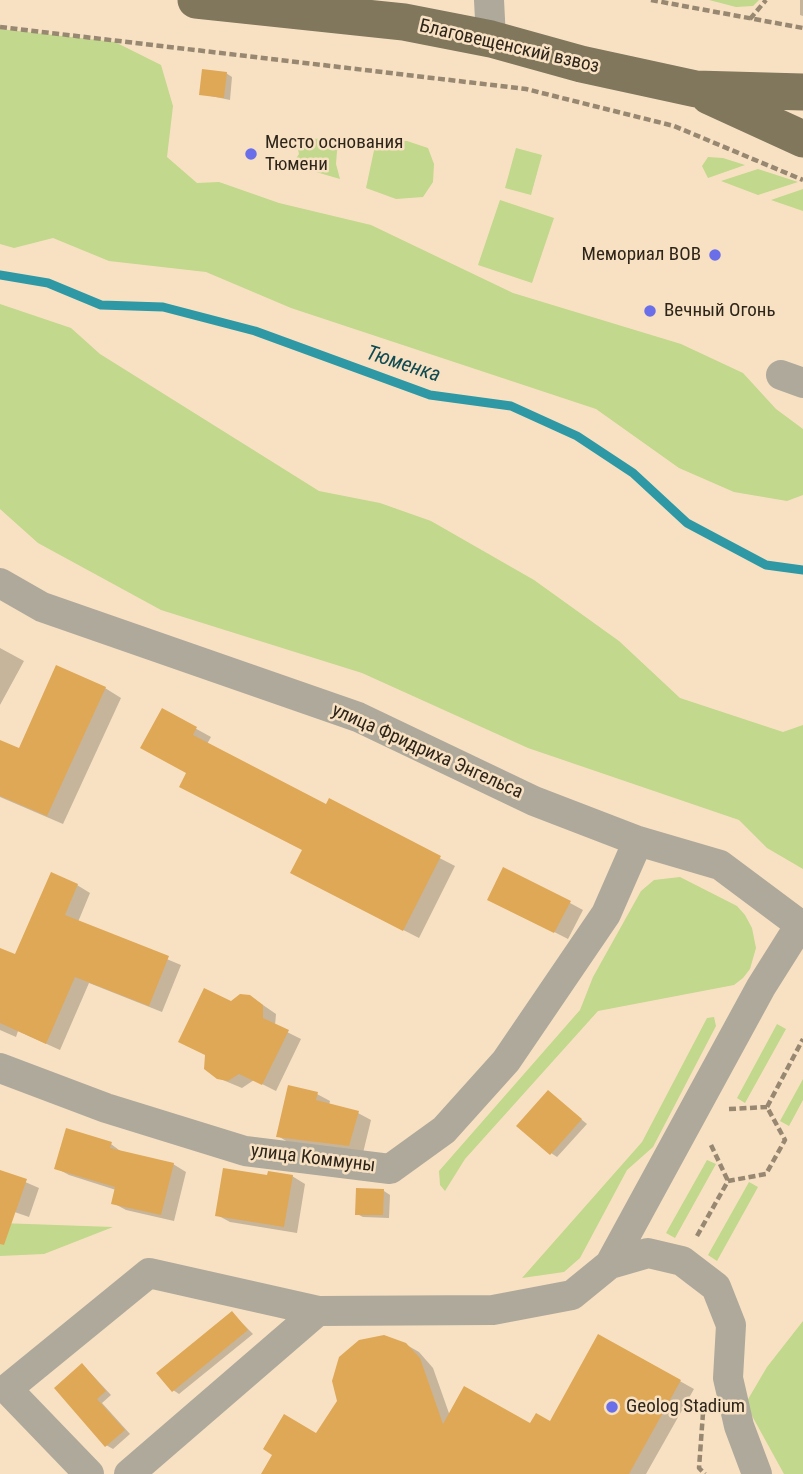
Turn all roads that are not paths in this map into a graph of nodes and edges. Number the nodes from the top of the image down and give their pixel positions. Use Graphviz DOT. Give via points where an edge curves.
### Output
graph roads {
  1 [pos="196,0"];
  2 [pos="489,0"];
  3 [pos="491,39"];
  4 [pos="696,89"];
  5 [pos="803,92"];
  6 [pos="803,139"];
  7 [pos="0,583"];
  8 [pos="638,841"];
  9 [pos="802,926"];
  10 [pos="0,1068"];
  11 [pos="610,1264"];
  12 [pos="318,1311"];
  13 [pos="89,1474"];
  14 [pos="128,1474"];
  15 [pos="757,1474"];
  1 -- 3 [label="main road, Благовещенский взвоз" via="404,22"];
  2 -- 3 [label="street"];
  3 -- 4 [label="main road, Благовещенский взвоз"];
  4 -- 5 [label="main road"];
  4 -- 6 [label="main road"];
  7 -- 8 [label="street, улица Фридриха Энгельса" via="41,607 358,717 534,801"];
  8 -- 9 [label="street, улица Фридриха Энгельса" via="720,865"];
  8 -- 10 [label="street, улица Коммуны" via="606,914 506,1060 444,1130 390,1169 245,1151 106,1108"];
  9 -- 11 [label="street" via="761,987"];
  11 -- 12 [label="street" via="572,1295 493,1310"];
  11 -- 15 [label="street" via="648,1253 682,1261 716,1287 731,1325 728,1378 738,1426"];
  12 -- 13 [label="street" via="149,1272 7,1389"];
  12 -- 14 [label="street"];
}
